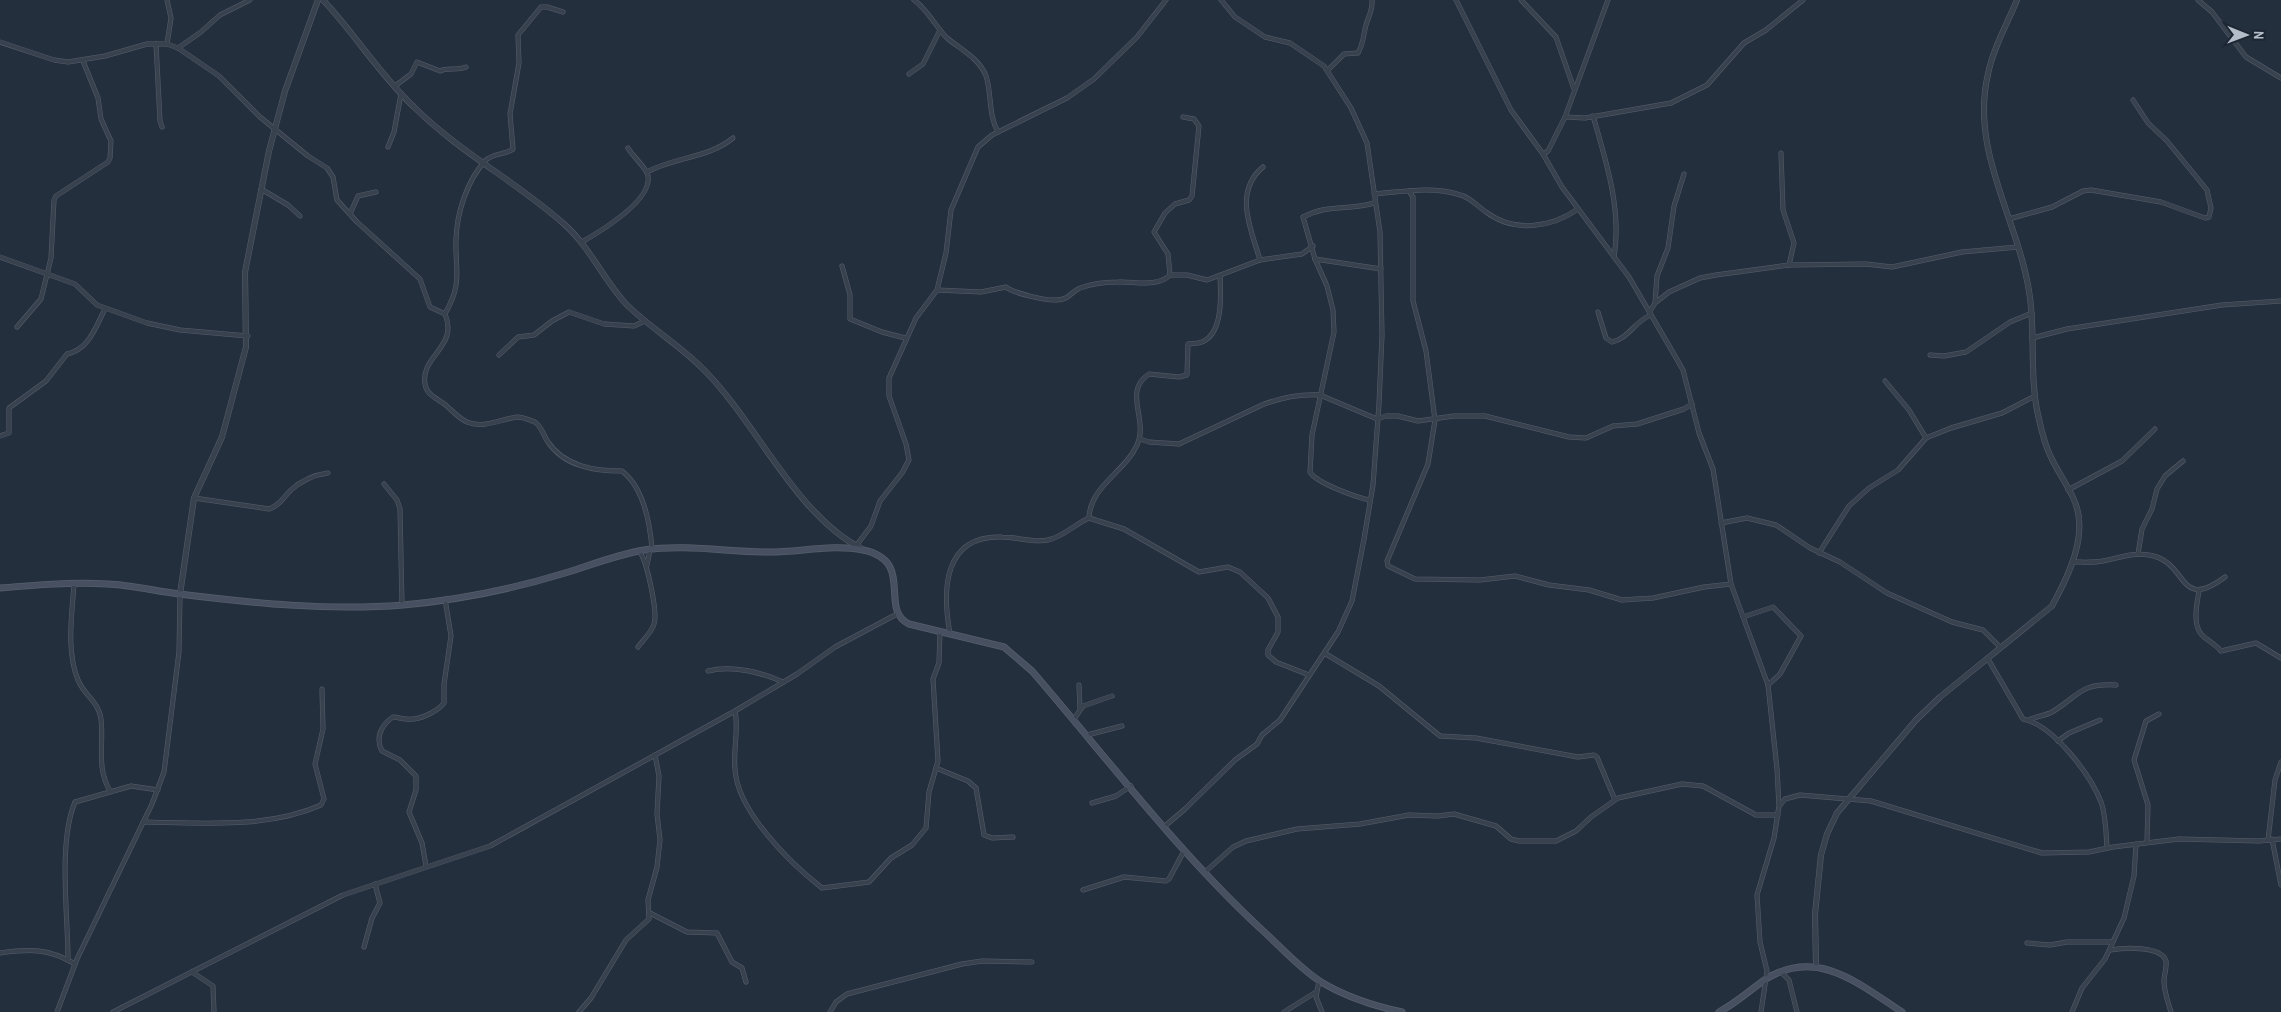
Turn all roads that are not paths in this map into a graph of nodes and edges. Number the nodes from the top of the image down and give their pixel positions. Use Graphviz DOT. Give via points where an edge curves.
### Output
graph roads {
  1 [pos="167,0"];
  2 [pos="250,0"];
  3 [pos="318,0"];
  4 [pos="324,0"];
  5 [pos="914,0"];
  6 [pos="1166,0"];
  7 [pos="1221,0"];
  8 [pos="1372,0"];
  9 [pos="1456,0"];
  10 [pos="1521,0"];
  11 [pos="1608,0"];
  12 [pos="1803,0"];
  13 [pos="2017,0"];
  14 [pos="2198,0"];
  15 [pos="563,12"];
  16 [pos="940,30"];
  17 [pos="0,42"];
  18 [pos="156,44"];
  19 [pos="166,44"];
  20 [pos="178,48"];
  21 [pos="83,61"];
  22 [pos="466,67"];
  23 [pos="1328,70"];
  24 [pos="909,74"];
  25 [pos="2281,78"];
  26 [pos="395,86"];
  27 [pos="1574,89"];
  28 [pos="401,94"];
  29 [pos="2133,100"];
  30 [pos="1593,116"];
  31 [pos="1183,117"];
  32 [pos="1565,117"];
  33 [pos="162,127"];
  34 [pos="274,128"];
  35 [pos="998,132"];
  36 [pos="733,138"];
  37 [pos="388,147"];
  38 [pos="628,148"];
  39 [pos="1782,153"];
  40 [pos="1543,154"];
  41 [pos="484,162"];
  42 [pos="1263,167"];
  43 [pos="647,172"];
  44 [pos="1684,174"];
  45 [pos="262,189"];
  46 [pos="376,192"];
  47 [pos="1409,192"];
  48 [pos="1374,194"];
  49 [pos="1374,203"];
  50 [pos="1578,209"];
  51 [pos="350,214"];
  52 [pos="300,216"];
  53 [pos="2009,219"];
  54 [pos="582,242"];
  55 [pos="1313,246"];
  56 [pos="2018,247"];
  57 [pos="0,257"];
  58 [pos="1614,257"];
  59 [pos="1315,259"];
  60 [pos="1260,260"];
  61 [pos="1789,265"];
  62 [pos="842,266"];
  63 [pos="1380,269"];
  64 [pos="46,272"];
  65 [pos="1170,274"];
  66 [pos="1220,276"];
  67 [pos="937,290"];
  68 [pos="2281,301"];
  69 [pos="1655,303"];
  70 [pos="105,309"];
  71 [pos="1598,312"];
  72 [pos="1650,313"];
  73 [pos="2032,313"];
  74 [pos="445,314"];
  75 [pos="645,321"];
  76 [pos="17,327"];
  77 [pos="248,336"];
  78 [pos="906,338"];
  79 [pos="2032,338"];
  80 [pos="499,355"];
  81 [pos="1930,355"];
  82 [pos="1885,381"];
  83 [pos="1320,395"];
  84 [pos="2034,396"];
  85 [pos="1692,404"];
  86 [pos="1377,419"];
  87 [pos="1435,420"];
  88 [pos="2155,429"];
  89 [pos="0,436"];
  90 [pos="1926,438"];
  91 [pos="1140,439"];
  92 [pos="2183,462"];
  93 [pos="328,473"];
  94 [pos="384,484"];
  95 [pos="2068,490"];
  96 [pos="194,498"];
  97 [pos="1369,500"];
  98 [pos="1089,518"];
  99 [pos="1721,524"];
  100 [pos="856,546"];
  101 [pos="651,550"];
  102 [pos="865,550"];
  103 [pos="639,551"];
  104 [pos="1819,553"];
  105 [pos="2138,554"];
  106 [pos="2072,562"];
  107 [pos="647,568"];
  108 [pos="2225,577"];
  109 [pos="74,584"];
  110 [pos="1731,584"];
  111 [pos="0,588"];
  112 [pos="2199,591"];
  113 [pos="180,594"];
  114 [pos="445,600"];
  115 [pos="402,605"];
  116 [pos="897,614"];
  117 [pos="1743,617"];
  118 [pos="940,631"];
  119 [pos="950,634"];
  120 [pos="638,647"];
  121 [pos="2001,648"];
  122 [pos="1326,654"];
  123 [pos="1988,658"];
  124 [pos="2281,658"];
  125 [pos="708,671"];
  126 [pos="1310,674"];
  127 [pos="782,682"];
  128 [pos="1079,685"];
  129 [pos="1768,685"];
  130 [pos="2116,685"];
  131 [pos="322,689"];
  132 [pos="1112,696"];
  133 [pos="1080,709"];
  134 [pos="735,711"];
  135 [pos="2159,714"];
  136 [pos="2036,718"];
  137 [pos="1074,720"];
  138 [pos="2029,720"];
  139 [pos="2100,720"];
  140 [pos="2036,723"];
  141 [pos="1122,726"];
  142 [pos="1087,735"];
  143 [pos="2058,741"];
  144 [pos="655,756"];
  145 [pos="2281,762"];
  146 [pos="936,768"];
  147 [pos="1131,786"];
  148 [pos="110,790"];
  149 [pos="158,790"];
  150 [pos="1615,800"];
  151 [pos="1846,800"];
  152 [pos="1092,804"];
  153 [pos="1779,806"];
  154 [pos="1778,815"];
  155 [pos="143,822"];
  156 [pos="1165,826"];
  157 [pos="1013,837"];
  158 [pos="2270,839"];
  159 [pos="2281,839"];
  160 [pos="2147,842"];
  161 [pos="2136,844"];
  162 [pos="2107,848"];
  163 [pos="1184,851"];
  164 [pos="426,866"];
  165 [pos="1205,872"];
  166 [pos="375,884"];
  167 [pos="2281,885"];
  168 [pos="1083,890"];
  169 [pos="650,913"];
  170 [pos="2113,942"];
  171 [pos="2026,943"];
  172 [pos="364,947"];
  173 [pos="2110,950"];
  174 [pos="0,954"];
  175 [pos="68,959"];
  176 [pos="1032,962"];
  177 [pos="76,964"];
  178 [pos="1816,965"];
  179 [pos="192,972"];
  180 [pos="1781,972"];
  181 [pos="1766,980"];
  182 [pos="1319,981"];
  183 [pos="746,982"];
  184 [pos="1316,992"];
  185 [pos="57,1012"];
  186 [pos="113,1012"];
  187 [pos="214,1012"];
  188 [pos="579,1012"];
  189 [pos="830,1012"];
  190 [pos="1284,1012"];
  191 [pos="1322,1012"];
  192 [pos="1402,1012"];
  193 [pos="1718,1012"];
  194 [pos="1761,1012"];
  195 [pos="1798,1012"];
  196 [pos="1902,1012"];
  197 [pos="2072,1012"];
  198 [pos="2171,1012"];
  1 -- 19 [label="street" via="171,18"];
  2 -- 20 [label="street" via="220,15"];
  3 -- 34 [label="street"];
  4 -- 26 [label="street"];
  5 -- 16 [label="street"];
  6 -- 35 [label="street" via="1137,38 1094,79 1054,105"];
  7 -- 23 [label="street" via="1236,17 1265,37 1290,43"];
  8 -- 23 [label="street" via="1365,39 1358,53 1344,54"];
  9 -- 40 [label="street" via="1512,110"];
  10 -- 27 [label="street" via="1559,43"];
  11 -- 27 [label="street"];
  12 -- 30 [label="street" via="1744,43 1698,90 1672,103"];
  13 -- 53 [label="street" via="1988,73 1984,101 1985,138 1990,164"];
  14 -- 25 [label="street" via="2212,12 2246,57"];
  15 -- 41 [label="street" via="540,7 520,32 518,72 512,90 510,114 513,149"];
  16 -- 24 [label="street" via="923,64"];
  16 -- 35 [label="street" via="985,73 993,124"];
  17 -- 21 [label="street" via="54,60"];
  18 -- 19 [label="street"];
  18 -- 21 [label="street"];
  18 -- 33 [label="street"];
  19 -- 20 [label="street"];
  20 -- 34 [label="street" via="219,76"];
  21 -- 64 [label="street" via="111,141 110,158 54,200 51,258"];
  22 -- 26 [label="street" via="438,71 417,62 411,74"];
  23 -- 48 [label="street" via="1367,143"];
  26 -- 28 [label="street"];
  27 -- 32 [label="street"];
  28 -- 37 [label="street"];
  28 -- 41 [label="street" via="449,137"];
  29 -- 53 [label="street" via="2148,123 2207,190 2211,208 2208,216 2205,218 2161,202 2091,190 2052,207"];
  30 -- 32 [label="street"];
  30 -- 58 [label="street" via="1609,174 1617,233"];
  31 -- 65 [label="street" via="1194,119 1199,126 1192,196 1174,204 1154,232 1168,254"];
  32 -- 40 [label="street" via="1548,151"];
  34 -- 45 [label="street"];
  34 -- 51 [label="street" via="331,172 335,196"];
  35 -- 67 [label="street" via="978,147 957,192"];
  36 -- 43 [label="street" via="723,146"];
  38 -- 43 [label="street"];
  39 -- 61 [label="street" via="1783,210 1794,243"];
  40 -- 50 [label="street"];
  41 -- 54 [label="street" via="550,212"];
  41 -- 74 [label="street" via="461,205 456,242 458,280"];
  42 -- 60 [label="street" via="1252,177 1246,197 1247,218"];
  43 -- 54 [label="street" via="648,185 639,201 602,231"];
  44 -- 69 [label="street" via="1674,206 1668,248 1657,276"];
  45 -- 52 [label="street"];
  45 -- 77 [label="street" via="245,272"];
  46 -- 51 [label="street" via="358,196"];
  47 -- 48 [label="street"];
  47 -- 50 [label="street" via="1442,190 1458,194 1499,220 1518,225 1547,225"];
  47 -- 87 [label="street" via="1413,197 1414,312 1426,351"];
  48 -- 49 [label="street"];
  49 -- 55 [label="street" via="1322,209 1303,218"];
  49 -- 63 [label="street" via="1380,232"];
  50 -- 58 [label="street"];
  51 -- 74 [label="street" via="420,279 430,307"];
  53 -- 56 [label="street"];
  54 -- 75 [label="street" via="625,302"];
  55 -- 59 [label="street"];
  55 -- 60 [label="street" via="1295,256"];
  56 -- 61 [label="street" via="1962,252 1892,267"];
  56 -- 73 [label="street"];
  57 -- 64 [label="street"];
  58 -- 72 [label="street"];
  59 -- 63 [label="street"];
  59 -- 83 [label="street" via="1327,286 1334,319"];
  60 -- 66 [label="street"];
  61 -- 69 [label="street" via="1700,278 1669,292"];
  62 -- 78 [label="street" via="850,295 850,319"];
  63 -- 86 [label="street" via="1382,335"];
  64 -- 70 [label="street" via="75,284"];
  64 -- 76 [label="street" via="41,299"];
  65 -- 66 [label="street" via="1187,274 1207,280"];
  65 -- 67 [label="street" via="1165,280 1147,283 1118,282 1078,289 1069,298 1058,300 1013,293 1006,287 981,292"];
  66 -- 91 [label="street" via="1220,304 1215,327 1202,343 1188,344 1187,375 1150,374 1138,385 1135,399 1141,424"];
  67 -- 78 [label="street"];
  68 -- 79 [label="street" via="2222,305 2067,329"];
  69 -- 72 [label="street"];
  70 -- 77 [label="street" via="164,327"];
  70 -- 89 [label="street" via="85,345 79,351 67,354 46,381 8,408 9,433"];
  71 -- 72 [label="street" via="1606,338 1612,342 1627,334"];
  72 -- 85 [label="street" via="1683,370"];
  73 -- 79 [label="street"];
  73 -- 81 [label="street" via="2010,322 1966,352"];
  74 -- 101 [label="street" via="449,329 425,373 425,384 430,394 459,418 472,424 497,423 518,417 535,422 554,449 571,462 585,468 622,471 643,502 651,534"];
  75 -- 80 [label="street" via="634,326 604,324 569,312 534,335 518,337"];
  75 -- 100 [label="street" via="706,372 808,502"];
  77 -- 96 [label="street" via="222,437"];
  78 -- 100 [label="street" via="888,388 909,460 880,502 871,526"];
  79 -- 84 [label="street"];
  82 -- 90 [label="street" via="1909,410"];
  83 -- 86 [label="street"];
  83 -- 91 [label="street" via="1274,400 1179,444"];
  83 -- 97 [label="street" via="1310,451 1311,475 1339,490"];
  84 -- 90 [label="street" via="2002,413"];
  84 -- 95 [label="street" via="2049,454"];
  85 -- 87 [label="street" via="1637,424 1613,426 1586,438 1569,437 1485,416"];
  85 -- 99 [label="street" via="1713,470"];
  86 -- 87 [label="street" via="1398,416 1418,421"];
  86 -- 97 [label="street"];
  87 -- 110 [label="street" via="1428,464 1387,561 1394,571 1425,580 1515,576 1548,585 1589,590 1622,600 1653,598"];
  88 -- 95 [label="street" via="2122,461"];
  90 -- 104 [label="street" via="1898,470 1869,488 1849,506"];
  91 -- 98 [label="street" via="1092,502"];
  92 -- 105 [label="street" via="2165,476 2157,489 2142,529"];
  93 -- 96 [label="street" via="309,477 269,509"];
  94 -- 115 [label="street" via="400,509"];
  95 -- 106 [label="street" via="2080,521"];
  96 -- 113 [label="street"];
  97 -- 122 [label="street" via="1352,601"];
  98 -- 119 [label="street" via="1048,540 1000,537 961,549 945,588"];
  98 -- 126 [label="street" via="1124,529 1199,572 1228,567 1240,572 1268,598 1278,617 1278,632 1268,655 1276,662"];
  99 -- 104 [label="street" via="1736,518 1767,522 1789,532"];
  99 -- 110 [label="street"];
  100 -- 102 [label="street"];
  101 -- 102 [label="main road"];
  101 -- 103 [label="main road"];
  101 -- 107 [label="street"];
  102 -- 116 [label="main road" via="882,558 893,572"];
  103 -- 107 [label="street"];
  103 -- 114 [label="main road" via="527,583"];
  104 -- 121 [label="street" via="1908,602 1952,622 1983,630"];
  105 -- 106 [label="street" via="2096,562"];
  105 -- 112 [label="street" via="2164,560 2192,589"];
  106 -- 121 [label="street" via="2052,606"];
  107 -- 120 [label="street" via="655,620"];
  108 -- 112 [label="street"];
  109 -- 111 [label="main road"];
  109 -- 113 [label="main road" via="107,584"];
  109 -- 148 [label="street" via="71,642 74,664 78,680 99,709 102,774"];
  110 -- 117 [label="street"];
  112 -- 124 [label="street" via="2198,628 2221,651 2256,643"];
  113 -- 115 [label="main road" via="313,605"];
  113 -- 149 [label="street" via="179,652 167,755"];
  114 -- 115 [label="main road"];
  114 -- 164 [label="street" via="451,636 444,703 427,715 407,720 393,717 382,728 378,742 382,751 400,760 416,776 416,790 409,812 422,843"];
  116 -- 118 [label="main road" via="901,621"];
  116 -- 127 [label="street" via="835,647"];
  117 -- 129 [label="street"];
  117 -- 129 [label="street" via="1773,607 1801,636 1780,674"];
  118 -- 119 [label="main road"];
  118 -- 146 [label="street" via="938,663 933,679 938,753"];
  119 -- 137 [label="main road" via="990,643 1014,654"];
  121 -- 123 [label="street"];
  122 -- 126 [label="street"];
  122 -- 150 [label="street" via="1379,686 1440,736 1476,738 1578,758 1594,755"];
  123 -- 138 [label="street" via="2021,717"];
  123 -- 151 [label="street" via="1916,720 1867,780"];
  125 -- 127 [label="street" via="730,668 762,674"];
  126 -- 156 [label="street" via="1280,720"];
  127 -- 134 [label="street"];
  128 -- 133 [label="street"];
  129 -- 153 [label="street"];
  130 -- 136 [label="street" via="2088,687 2052,712"];
  131 -- 155 [label="street" via="323,729 315,764 324,799 321,805 277,818 250,821"];
  132 -- 133 [label="street"];
  133 -- 137 [label="street"];
  134 -- 144 [label="street"];
  134 -- 146 [label="street" via="736,780 750,812 788,856 822,888 869,882 892,858 923,834 928,824 929,792"];
  135 -- 160 [label="street" via="2146,721 2134,760 2148,805"];
  136 -- 138 [label="street"];
  136 -- 140 [label="street"];
  137 -- 142 [label="main road"];
  138 -- 140 [label="street"];
  139 -- 143 [label="street"];
  140 -- 143 [label="street"];
  141 -- 142 [label="street"];
  142 -- 147 [label="main road"];
  143 -- 162 [label="street" via="2075,758 2102,803"];
  144 -- 164 [label="street" via="490,846"];
  144 -- 169 [label="street" via="659,776 657,814 660,840 648,900"];
  145 -- 158 [label="street" via="2275,780"];
  146 -- 157 [label="street" via="968,781 976,788 984,835"];
  147 -- 152 [label="street" via="1116,796"];
  147 -- 156 [label="main road"];
  148 -- 149 [label="street" via="140,786"];
  148 -- 175 [label="street" via="78,799 72,807 65,886"];
  149 -- 155 [label="street"];
  150 -- 154 [label="street" via="1626,794 1692,784 1703,786 1756,815"];
  150 -- 165 [label="street" via="1590,816 1576,831 1556,841 1518,841 1496,826 1454,814 1409,815 1360,824 1297,829 1246,841 1233,847"];
  151 -- 153 [label="street" via="1791,796"];
  151 -- 162 [label="street" via="1871,801 2042,853 2065,854"];
  151 -- 178 [label="street" via="1827,834 1820,855 1815,914"];
  153 -- 154 [label="street"];
  154 -- 181 [label="street" via="1757,894"];
  155 -- 177 [label="street"];
  156 -- 163 [label="main road"];
  158 -- 159 [label="street"];
  158 -- 160 [label="street"];
  158 -- 167 [label="street"];
  160 -- 161 [label="street"];
  161 -- 162 [label="street"];
  161 -- 170 [label="street" via="2134,876 2124,918"];
  163 -- 165 [label="main road"];
  163 -- 168 [label="street" via="1166,881 1124,877"];
  164 -- 166 [label="street"];
  165 -- 182 [label="main road"];
  166 -- 172 [label="street" via="380,903"];
  166 -- 179 [label="street" via="315,908"];
  169 -- 183 [label="street" via="686,932 717,933 732,962 742,968"];
  169 -- 188 [label="street" via="646,923 626,940"];
  170 -- 171 [label="street"];
  170 -- 173 [label="street"];
  173 -- 197 [label="street" via="2082,988"];
  173 -- 198 [label="street" via="2137,948 2163,958 2166,962 2165,993"];
  174 -- 175 [label="street" via="35,950"];
  175 -- 177 [label="street"];
  176 -- 189 [label="street" via="982,961 935,969 847,994 836,1002"];
  177 -- 185 [label="street"];
  178 -- 180 [label="main road"];
  178 -- 196 [label="main road" via="1839,973"];
  179 -- 186 [label="street"];
  179 -- 187 [label="street" via="213,986"];
  180 -- 181 [label="main road"];
  180 -- 195 [label="street" via="1789,980"];
  181 -- 193 [label="main road"];
  181 -- 194 [label="street"];
  182 -- 184 [label="street"];
  182 -- 192 [label="main road" via="1361,1001"];
  184 -- 190 [label="street"];
  184 -- 191 [label="street"];
}
